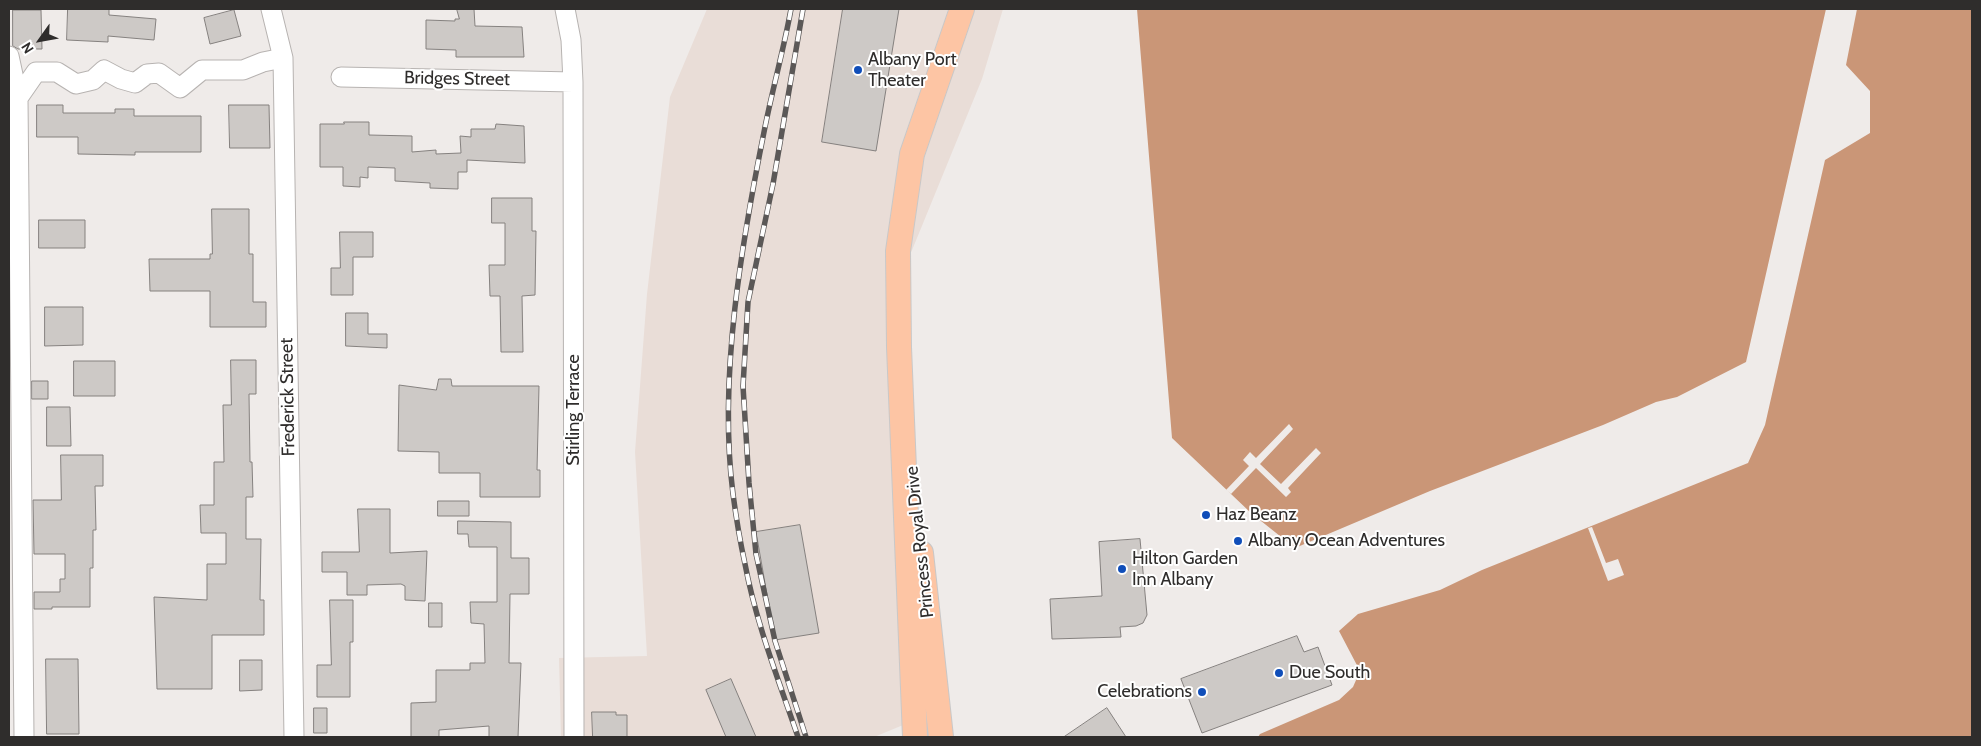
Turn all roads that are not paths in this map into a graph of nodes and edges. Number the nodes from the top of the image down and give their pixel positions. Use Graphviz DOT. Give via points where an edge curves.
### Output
graph roads {
  1 [pos="271,9"];
  2 [pos="565,9"];
  3 [pos="962,9"];
  4 [pos="9,56"];
  5 [pos="282,58"];
  6 [pos="341,77"];
  7 [pos="573,82"];
  8 [pos="18,98"];
  9 [pos="899,347"];
  10 [pos="15,550"];
  11 [pos="940,728"];
  12 [pos="914,729"];
  13 [pos="24,737"];
  14 [pos="294,737"];
  15 [pos="574,737"];
  1 -- 5 [label="street, Frederick Street"];
  2 -- 7 [label="street, Stirling Terrace" via="571,40"];
  3 -- 9 [label="main road, Princess Royal Drive" via="912,154 898,251"];
  4 -- 8 [label="street"];
  5 -- 8 [label="street" via="243,70 202,70 180,88 159,73 148,74 135,82 104,70 93,80 76,84 58,72 36,72"];
  5 -- 14 [label="street, Frederick Street"];
  6 -- 7 [label="street, Bridges Street"];
  7 -- 15 [label="street, Stirling Terrace"];
  8 -- 10 [label="street"];
  9 -- 11 [label="main road, Princess Royal Drive"];
  9 -- 12 [label="main road, Princess Royal Drive"];
  10 -- 13 [label="street"];
  11 -- 12 [label="main road"];
}
